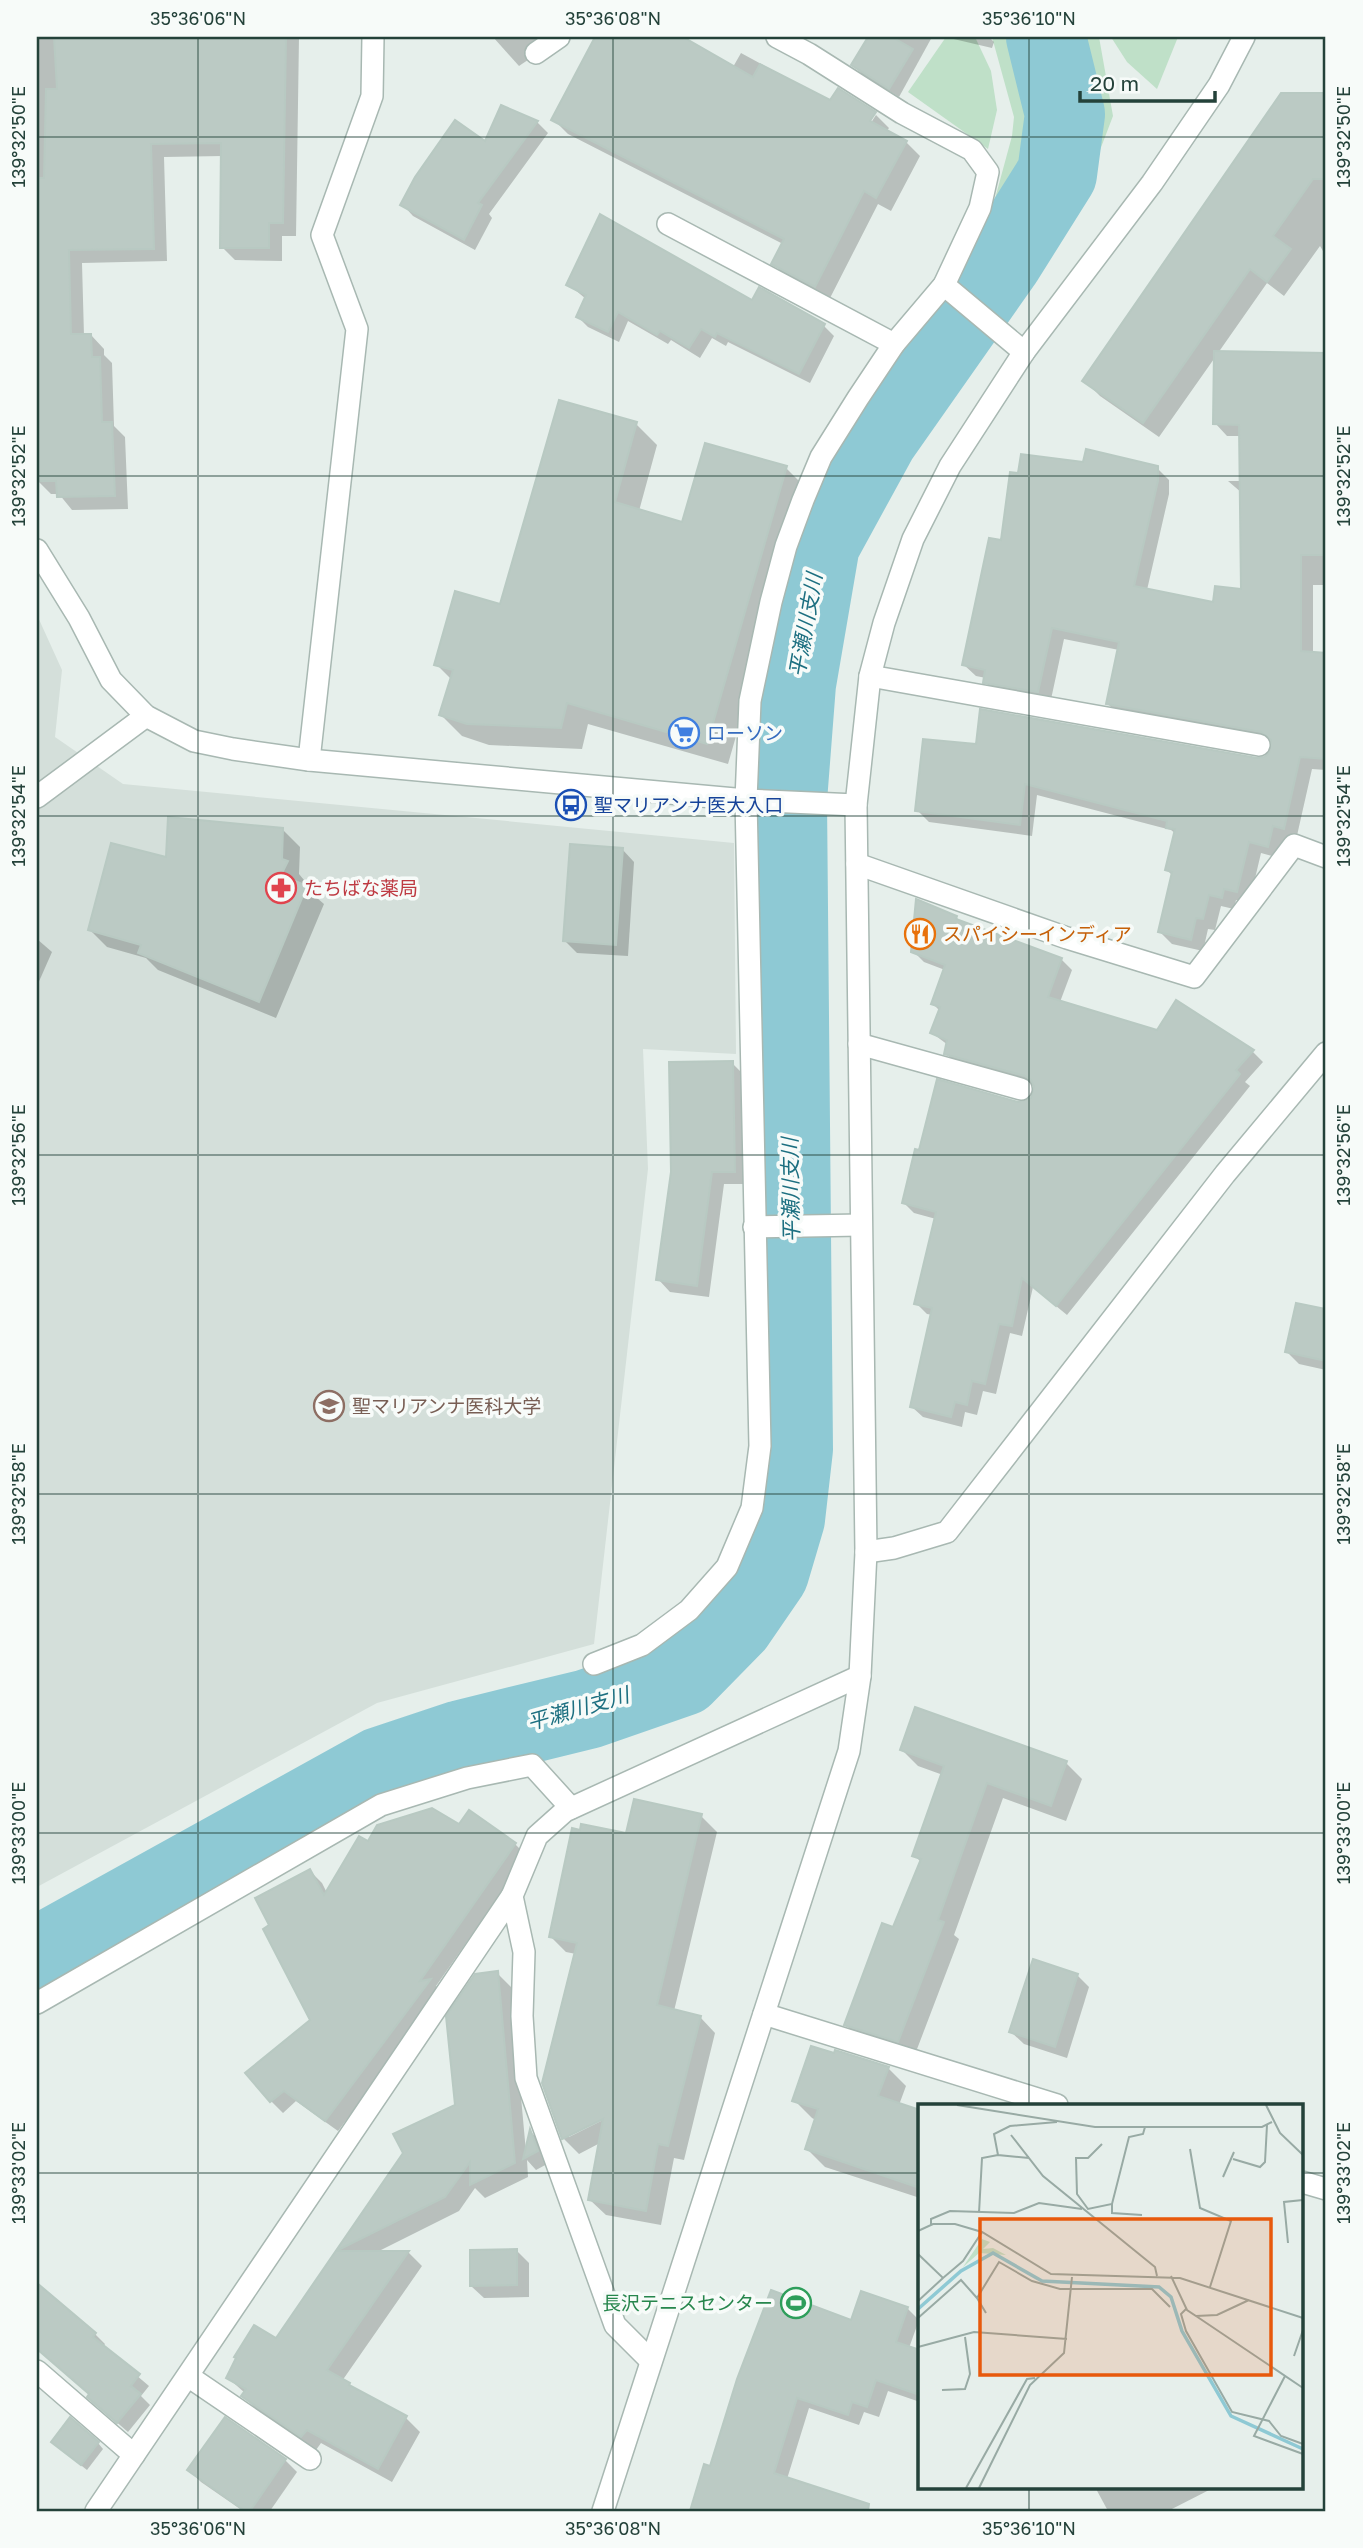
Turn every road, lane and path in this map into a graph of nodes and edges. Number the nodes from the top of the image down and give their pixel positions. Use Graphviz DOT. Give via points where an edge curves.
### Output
graph roads {
  1 [pos="373,37"];
  2 [pos="559,37"];
  3 [pos="777,37"];
  4 [pos="1244,37"];
  5 [pos="815,45"];
  6 [pos="536,53"];
  7 [pos="668,224"];
  8 [pos="950,290"];
  9 [pos="894,344"];
  10 [pos="1024,352"];
  11 [pos="37,550"];
  12 [pos="870,676"];
  13 [pos="146,716"];
  14 [pos="1259,745"];
  15 [pos="309,760"];
  16 [pos="37,797"];
  17 [pos="746,800"];
  18 [pos="856,805"];
  19 [pos="1326,856"];
  20 [pos="857,864"];
  21 [pos="859,1044"];
  22 [pos="1326,1053"];
  23 [pos="1021,1089"];
  24 [pos="861,1224"];
  25 [pos="763,1227"];
  26 [pos="866,1552"];
  27 [pos="594,1664"];
  28 [pos="860,1676"];
  29 [pos="571,1808"];
  30 [pos="512,1896"];
  31 [pos="37,2003"];
  32 [pos="764,2014"];
  33 [pos="1054,2104"];
  34 [pos="1304,2183"];
  35 [pos="1326,2189"];
  36 [pos="651,2361"];
  37 [pos="37,2371"];
  38 [pos="188,2375"];
  39 [pos="134,2455"];
  40 [pos="310,2459"];
  41 [pos="96,2511"];
  42 [pos="603,2511"];
  1 -- 15 [label="street" via="372,96 322,235 358,329"];
  2 -- 6 [label="street"];
  3 -- 5 [label="street"];
  4 -- 10 [label="street" via="1219,85 1152,183"];
  5 -- 8 [label="street" via="902,113 972,150 988,172"];
  7 -- 9 [label="street"];
  8 -- 9 [label="street"];
  8 -- 10 [label="street"];
  9 -- 17 [label="street" via="821,457 786,546 750,701"];
  10 -- 12 [label="street" via="950,466 913,539"];
  11 -- 13 [label="street" via="111,680"];
  12 -- 14 [label="street"];
  12 -- 18 [label="street"];
  13 -- 15 [label="street" via="194,741"];
  13 -- 16 [label="street"];
  15 -- 17 [label="street"];
  17 -- 18 [label="street"];
  17 -- 25 [label="street"];
  18 -- 20 [label="street"];
  19 -- 20 [label="street" via="1294,845 1194,977"];
  20 -- 21 [label="street"];
  21 -- 23 [label="street"];
  21 -- 24 [label="street"];
  22 -- 26 [label="street" via="947,1532"];
  24 -- 25 [label="street"];
  24 -- 26 [label="street"];
  25 -- 27 [label="street" via="760,1446 752,1508 727,1567 690,1610 642,1645"];
  26 -- 28 [label="street"];
  28 -- 29 [label="street"];
  28 -- 32 [label="street" via="849,1751"];
  29 -- 30 [label="street" via="537,1836"];
  29 -- 31 [label="street" via="532,1765 467,1778 381,1805"];
  30 -- 36 [label="street" via="524,1952 526,2078 615,2325"];
  30 -- 38 [label="street"];
  32 -- 33 [label="street"];
  32 -- 36 [label="street"];
  34 -- 35 [label="street"];
  36 -- 42 [label="street"];
  37 -- 39 [label="street"];
  38 -- 39 [label="street"];
  38 -- 40 [label="street"];
  39 -- 41 [label="street"];
}
